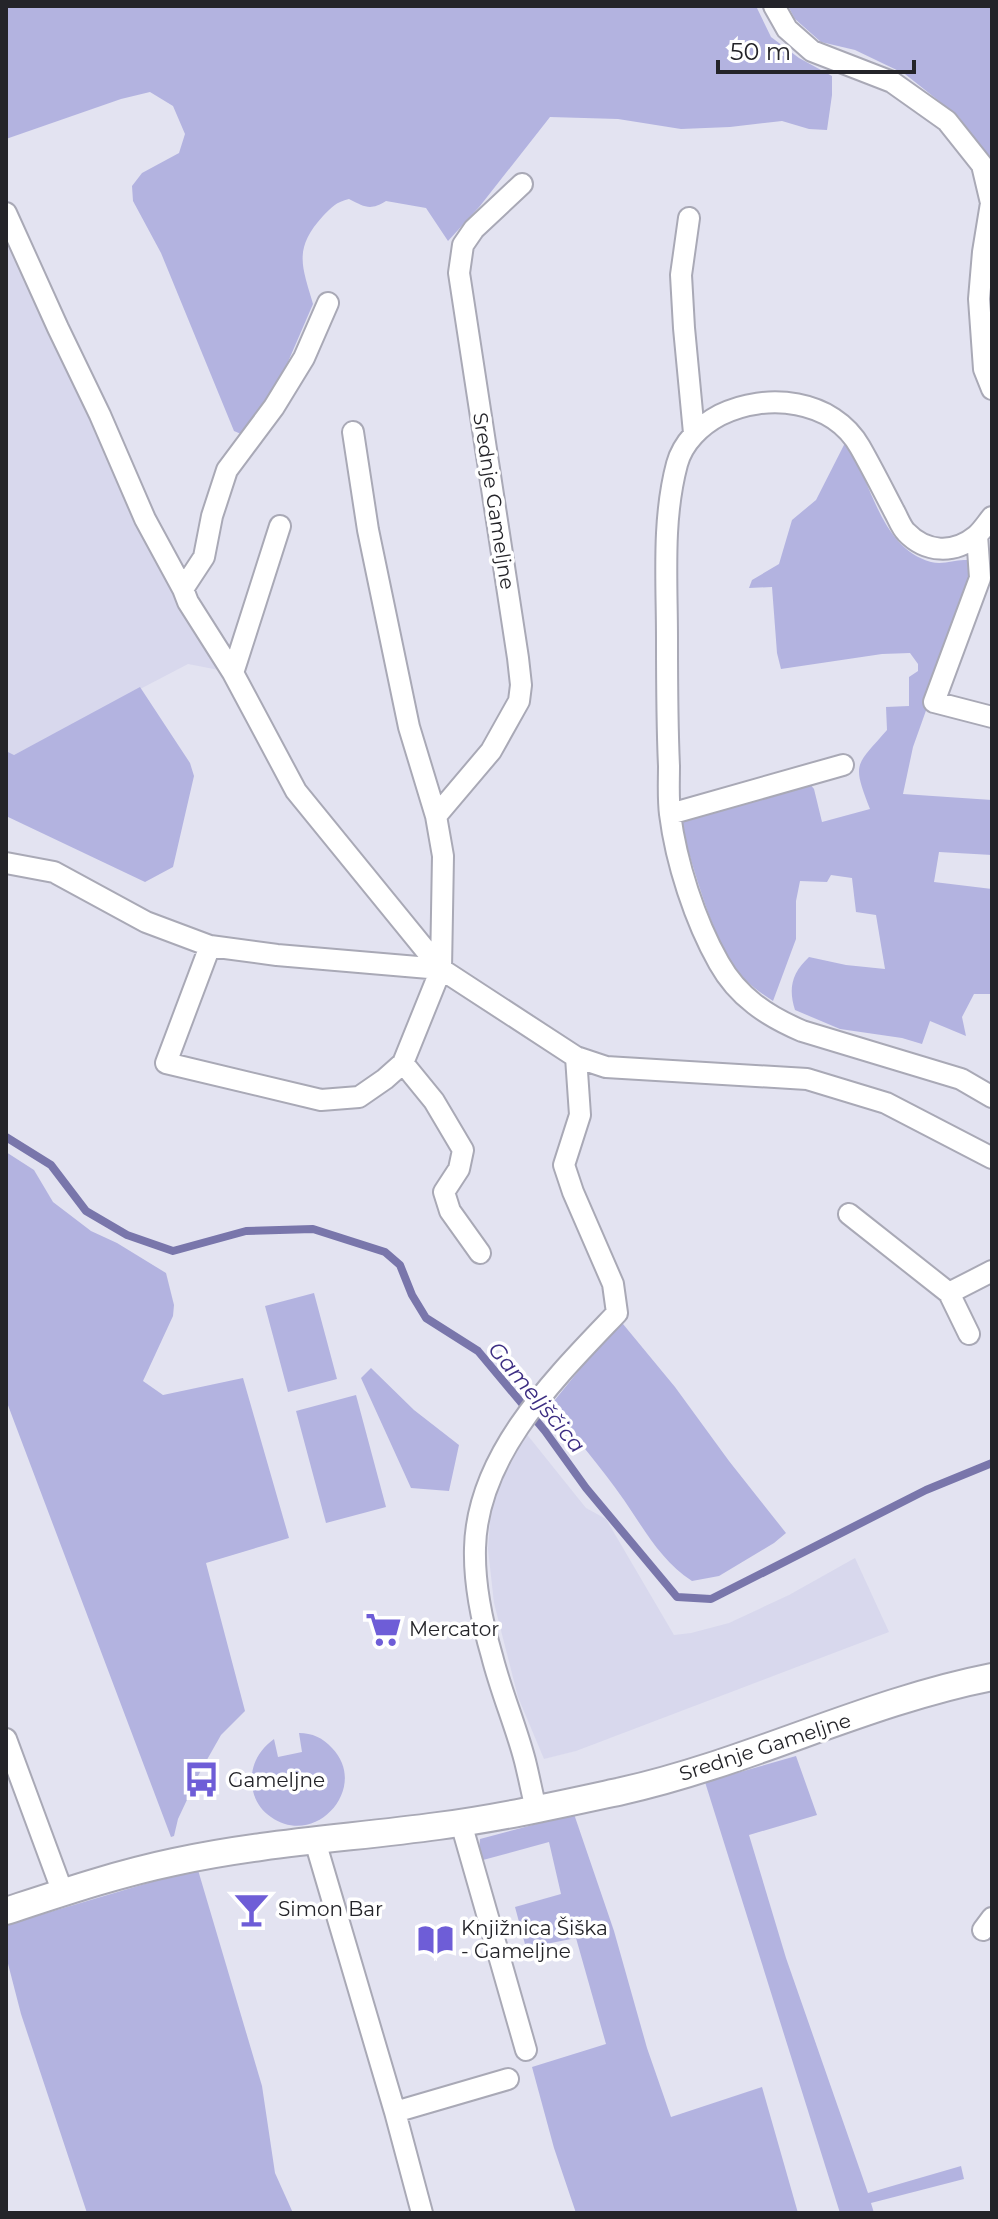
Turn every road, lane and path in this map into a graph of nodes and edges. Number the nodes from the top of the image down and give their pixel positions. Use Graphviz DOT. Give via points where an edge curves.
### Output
graph roads {
  1 [pos="774,6"];
  2 [pos="522,184"];
  3 [pos="6,213"];
  4 [pos="689,218"];
  5 [pos="328,303"];
  6 [pos="992,389"];
  7 [pos="353,432"];
  8 [pos="694,433"];
  9 [pos="992,517"];
  10 [pos="280,526"];
  11 [pos="977,535"];
  12 [pos="183,589"];
  13 [pos="233,673"];
  14 [pos="992,717"];
  15 [pos="843,765"];
  16 [pos="670,814"];
  17 [pos="436,816"];
  18 [pos="6,863"];
  19 [pos="210,946"];
  20 [pos="441,969"];
  21 [pos="576,1057"];
  22 [pos="403,1063"];
  23 [pos="992,1097"];
  24 [pos="992,1158"];
  25 [pos="849,1214"];
  26 [pos="480,1253"];
  27 [pos="992,1271"];
  28 [pos="949,1293"];
  29 [pos="969,1334"];
  30 [pos="992,1677"];
  31 [pos="6,1739"];
  32 [pos="536,1809"];
  33 [pos="461,1823"];
  34 [pos="315,1841"];
  35 [pos="63,1893"];
  36 [pos="6,1911"];
  37 [pos="526,2050"];
  38 [pos="508,2079"];
  39 [pos="395,2112"];
  40 [pos="422,2213"];
  1 -- 6 [label="street" via="787,29 812,51 892,82 947,121 982,165 991,203 979,299 984,369"];
  2 -- 17 [label="street, Srednje Gameljne" via="474,229 463,245 459,273 519,669 519,701 491,751"];
  3 -- 12 [label="street" via="145,519"];
  4 -- 8 [label="street" via="681,275"];
  5 -- 12 [label="street" via="304,358 227,470 204,557"];
  7 -- 17 [label="street" via="409,727"];
  8 -- 11 [label="street" via="721,415 757,403 787,402 811,409 837,420 858,443 905,531 925,547 944,550"];
  8 -- 16 [label="street" via="678,460 668,515"];
  9 -- 11 [label="street"];
  10 -- 13 [label="street"];
  11 -- 14 [label="street" via="980,578 934,702"];
  12 -- 13 [label="street"];
  13 -- 20 [label="street" via="296,791"];
  15 -- 16 [label="street"];
  16 -- 23 [label="street" via="698,918 719,963 755,1006 802,1031 961,1079"];
  17 -- 20 [label="street" via="443,856"];
  18 -- 19 [label="street" via="54,872 146,922"];
  19 -- 20 [label="street"];
  19 -- 22 [label="street" via="166,1063 321,1100 359,1097"];
  20 -- 21 [label="street"];
  20 -- 22 [label="street"];
  21 -- 24 [label="street" via="606,1067 807,1079 886,1103"];
  21 -- 32 [label="street" via="580,1115 564,1165 613,1284 617,1313 555,1377 498,1460 481,1505 475,1547 491,1655"];
  22 -- 26 [label="street" via="463,1150 459,1169 444,1192 450,1211"];
  25 -- 28 [label="street"];
  27 -- 28 [label="street"];
  28 -- 29 [label="street"];
  30 -- 32 [label="street, Srednje Gameljne" via="901,1701 672,1778"];
  31 -- 35 [label="street"];
  32 -- 33 [label="street, Srednje Gameljne"];
  33 -- 34 [label="street, Srednje Gameljne"];
  33 -- 37 [label="street"];
  34 -- 35 [label="street, Srednje Gameljne" via="175,1862"];
  34 -- 39 [label="street"];
  35 -- 36 [label="street, Srednje Gameljne"];
  38 -- 39 [label="street"];
  39 -- 40 [label="street"];
}
